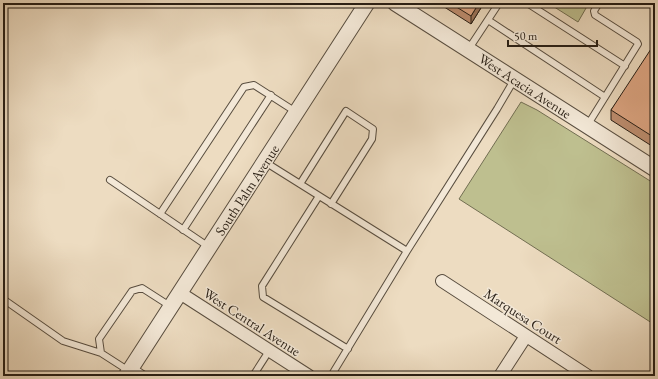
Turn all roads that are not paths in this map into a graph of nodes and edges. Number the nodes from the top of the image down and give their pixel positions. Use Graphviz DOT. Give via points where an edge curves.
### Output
graph roads {
  1 [pos="367,3"];
  2 [pos="395,3"];
  3 [pos="499,3"];
  4 [pos="527,3"];
  5 [pos="600,3"];
  6 [pos="488,20"];
  7 [pos="468,50"];
  8 [pos="625,66"];
  9 [pos="514,80"];
  10 [pos="271,95"];
  11 [pos="605,97"];
  12 [pos="297,112"];
  13 [pos="587,126"];
  14 [pos="265,162"];
  15 [pos="655,169"];
  16 [pos="110,180"];
  17 [pos="300,184"];
  18 [pos="319,196"];
  19 [pos="331,204"];
  20 [pos="160,214"];
  21 [pos="183,230"];
  22 [pos="209,247"];
  23 [pos="407,251"];
  24 [pos="442,281"];
  25 [pos="180,293"];
  26 [pos="3,299"];
  27 [pos="171,306"];
  28 [pos="526,336"];
  29 [pos="348,349"];
  30 [pos="269,351"];
  31 [pos="101,352"];
  32 [pos="129,371"];
  33 [pos="146,376"];
  34 [pos="253,376"];
  35 [pos="309,376"];
  36 [pos="332,376"];
  37 [pos="500,376"];
  38 [pos="588,376"];
  1 -- 12 [label="street, South Palm Avenue"];
  2 -- 7 [label="street, West Acacia Avenue"];
  3 -- 6 [label="lane"];
  4 -- 8 [label="lane"];
  5 -- 8 [label="lane" via="594,11 596,15 638,44"];
  6 -- 7 [label="lane"];
  6 -- 11 [label="lane"];
  7 -- 9 [label="street, West Acacia Avenue"];
  8 -- 11 [label="lane"];
  9 -- 13 [label="street, West Acacia Avenue"];
  9 -- 23 [label="lane"];
  10 -- 12 [label="lane"];
  10 -- 20 [label="lane" via="254,85 244,87"];
  10 -- 21 [label="lane"];
  11 -- 13 [label="lane"];
  12 -- 14 [label="street, South Palm Avenue"];
  13 -- 15 [label="street, West Acacia Avenue"];
  14 -- 17 [label="lane"];
  14 -- 22 [label="street, South Palm Avenue"];
  16 -- 20 [label="lane"];
  17 -- 18 [label="lane"];
  17 -- 19 [label="lane" via="346,111 373,129 372,139"];
  18 -- 19 [label="lane"];
  18 -- 29 [label="lane" via="262,286 263,297"];
  19 -- 23 [label="lane"];
  20 -- 21 [label="lane"];
  21 -- 22 [label="lane"];
  22 -- 25 [label="street, South Palm Avenue"];
  23 -- 29 [label="lane"];
  24 -- 28 [label="street, Marquesa Court"];
  25 -- 27 [label="street, South Palm Avenue"];
  25 -- 30 [label="street, West Central Avenue"];
  26 -- 31 [label="lane" via="63,341"];
  27 -- 31 [label="lane" via="142,288 132,291 99,339"];
  27 -- 32 [label="street, South Palm Avenue"];
  28 -- 37 [label="street"];
  28 -- 38 [label="street, Marquesa Court"];
  29 -- 36 [label="lane"];
  30 -- 34 [label="lane"];
  30 -- 35 [label="street, West Central Avenue"];
  31 -- 32 [label="lane"];
  32 -- 33 [label="lane"];
}
